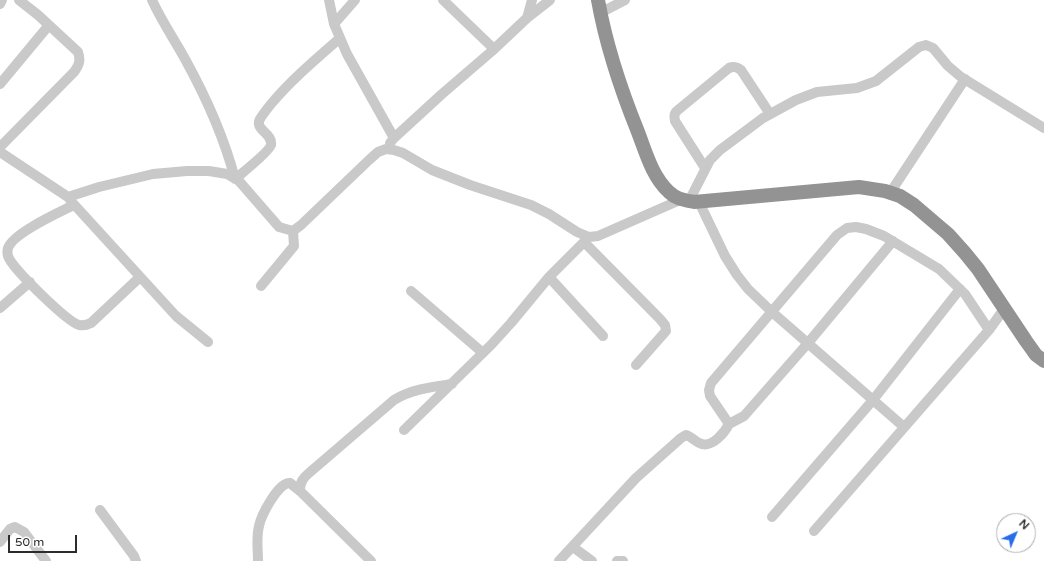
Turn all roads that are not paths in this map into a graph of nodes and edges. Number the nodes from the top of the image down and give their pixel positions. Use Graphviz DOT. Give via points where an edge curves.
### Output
graph roads {
  1 [pos="2,0"];
  2 [pos="19,0"];
  3 [pos="152,0"];
  4 [pos="329,0"];
  5 [pos="355,0"];
  6 [pos="443,0"];
  7 [pos="532,0"];
  8 [pos="550,0"];
  9 [pos="625,0"];
  10 [pos="0,4"];
  11 [pos="599,6"];
  12 [pos="527,18"];
  13 [pos="334,24"];
  14 [pos="49,25"];
  15 [pos="340,38"];
  16 [pos="494,49"];
  17 [pos="965,79"];
  18 [pos="0,84"];
  19 [pos="770,114"];
  20 [pos="1044,128"];
  21 [pos="394,138"];
  22 [pos="0,147"];
  23 [pos="386,149"];
  24 [pos="0,152"];
  25 [pos="705,168"];
  26 [pos="235,179"];
  27 [pos="890,192"];
  28 [pos="71,201"];
  29 [pos="689,201"];
  30 [pos="293,231"];
  31 [pos="587,240"];
  32 [pos="893,241"];
  33 [pos="140,277"];
  34 [pos="549,277"];
  35 [pos="30,282"];
  36 [pos="261,286"];
  37 [pos="960,289"];
  38 [pos="411,291"];
  39 [pos="0,308"];
  40 [pos="1004,309"];
  41 [pos="772,312"];
  42 [pos="989,330"];
  43 [pos="603,336"];
  44 [pos="208,342"];
  45 [pos="808,344"];
  46 [pos="483,353"];
  47 [pos="1044,361"];
  48 [pos="636,365"];
  49 [pos="452,384"];
  50 [pos="873,400"];
  51 [pos="729,424"];
  52 [pos="904,427"];
  53 [pos="404,430"];
  54 [pos="300,491"];
  55 [pos="100,510"];
  56 [pos="772,517"];
  57 [pos="814,531"];
  58 [pos="0,542"];
  59 [pos="573,547"];
  60 [pos="46,561"];
  61 [pos="136,561"];
  62 [pos="258,561"];
  63 [pos="371,561"];
  64 [pos="559,561"];
  65 [pos="592,561"];
  66 [pos="617,561"];
  67 [pos="623,561"];
  1 -- 10 [label="street"];
  2 -- 14 [label="street"];
  3 -- 26 [label="street" via="204,98 228,153"];
  4 -- 13 [label="street"];
  5 -- 13 [label="street"];
  6 -- 16 [label="street"];
  7 -- 12 [label="street"];
  8 -- 12 [label="street"];
  9 -- 11 [label="street"];
  11 -- 29 [label="highway" via="626,102 650,164 669,192"];
  12 -- 16 [label="street"];
  13 -- 15 [label="street"];
  14 -- 18 [label="street"];
  14 -- 22 [label="street" via="78,52 78,66"];
  15 -- 21 [label="street"];
  15 -- 26 [label="street" via="279,94 261,117 259,126 268,135 270,146"];
  16 -- 21 [label="street"];
  17 -- 19 [label="street" via="926,45 919,47 876,81 857,88 817,92"];
  17 -- 20 [label="street"];
  17 -- 27 [label="street"];
  19 -- 25 [label="street" via="720,150"];
  19 -- 25 [label="street" via="737,67 729,68 675,112 675,121"];
  21 -- 23 [label="street"];
  23 -- 30 [label="street" via="378,152"];
  23 -- 31 [label="street" via="403,153 432,170 470,185 531,205"];
  24 -- 28 [label="street"];
  25 -- 29 [label="street"];
  26 -- 28 [label="street" via="227,174 209,171 153,174 99,187"];
  26 -- 30 [label="street" via="279,228"];
  27 -- 29 [label="highway" via="874,188 839,188"];
  27 -- 40 [label="highway" via="914,205 948,234 978,269"];
  28 -- 33 [label="street"];
  28 -- 35 [label="street" via="11,242 7,253 9,259"];
  29 -- 31 [label="street"];
  29 -- 41 [label="street" via="737,275"];
  30 -- 36 [label="street" via="294,246"];
  31 -- 34 [label="street"];
  31 -- 48 [label="street" via="665,325 666,331"];
  32 -- 37 [label="street" via="939,269"];
  32 -- 41 [label="street" via="866,229 847,228 837,235"];
  32 -- 45 [label="street"];
  33 -- 35 [label="street" via="85,326 73,322"];
  33 -- 44 [label="street" via="176,316"];
  34 -- 43 [label="street"];
  34 -- 46 [label="street"];
  35 -- 39 [label="street"];
  37 -- 42 [label="street"];
  37 -- 50 [label="street"];
  38 -- 46 [label="street"];
  40 -- 42 [label="street"];
  40 -- 47 [label="highway" via="1036,355"];
  41 -- 45 [label="street"];
  41 -- 51 [label="street" via="712,382 710,396"];
  42 -- 52 [label="street"];
  45 -- 50 [label="street"];
  45 -- 51 [label="street" via="744,416"];
  46 -- 49 [label="street"];
  49 -- 53 [label="street"];
  49 -- 54 [label="street" via="415,390 394,400 309,472 300,484"];
  50 -- 52 [label="street"];
  50 -- 56 [label="street"];
  51 -- 59 [label="street" via="726,430 707,445 686,435 681,438 636,478"];
  52 -- 57 [label="street"];
  54 -- 62 [label="street" via="290,483 284,483 277,490 259,525"];
  54 -- 63 [label="street"];
  55 -- 61 [label="street"];
  58 -- 60 [label="street" via="15,527 24,532"];
  59 -- 64 [label="street"];
  59 -- 65 [label="street"];
  66 -- 67 [label="street"];
}
